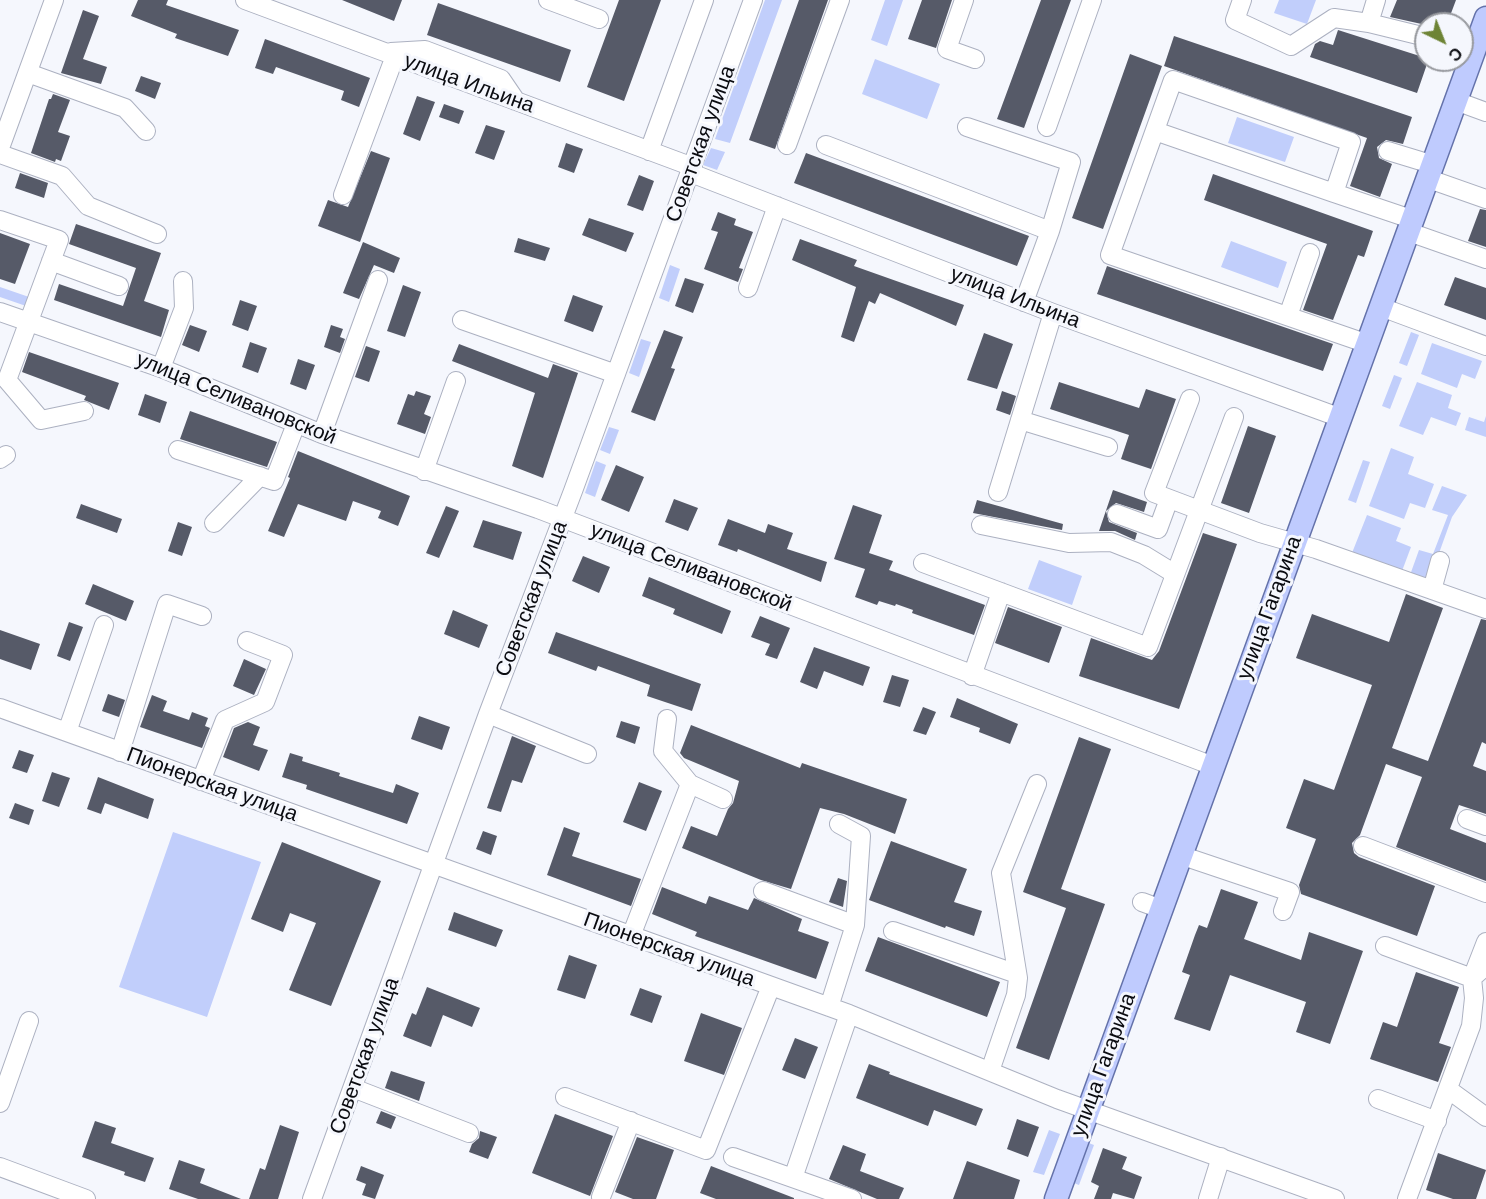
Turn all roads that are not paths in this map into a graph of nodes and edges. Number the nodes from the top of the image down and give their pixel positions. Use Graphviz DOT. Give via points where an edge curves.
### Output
graph roads {
  1 [pos="54,0"];
  2 [pos="245,0"];
  3 [pos="548,0"];
  4 [pos="704,0"];
  5 [pos="753,0"];
  6 [pos="840,0"];
  7 [pos="964,0"];
  8 [pos="1092,0"];
  9 [pos="1242,0"];
  10 [pos="1376,0"];
  11 [pos="1486,18"];
  12 [pos="599,19"];
  13 [pos="1369,22"];
  14 [pos="1414,34"];
  15 [pos="1474,41"];
  16 [pos="390,54"];
  17 [pos="975,59"];
  18 [pos="1463,72"];
  19 [pos="28,73"];
  20 [pos="1456,101"];
  21 [pos="1486,112"];
  22 [pos="967,127"];
  23 [pos="1047,127"];
  24 [pos="146,131"];
  25 [pos="1155,131"];
  26 [pos="787,145"];
  27 [pos="826,145"];
  28 [pos="0,148"];
  29 [pos="649,151"];
  30 [pos="1388,151"];
  31 [pos="0,154"];
  32 [pos="692,170"];
  33 [pos="1431,172"];
  34 [pos="1334,193"];
  35 [pos="343,195"];
  36 [pos="1486,199"];
  37 [pos="777,206"];
  38 [pos="0,220"];
  39 [pos="1412,226"];
  40 [pos="1050,231"];
  41 [pos="157,234"];
  42 [pos="1310,253"];
  43 [pos="1486,259"];
  44 [pos="51,261"];
  45 [pos="378,280"];
  46 [pos="183,281"];
  47 [pos="119,286"];
  48 [pos="748,288"];
  49 [pos="1024,302"];
  50 [pos="1382,307"];
  51 [pos="0,312"];
  52 [pos="1053,313"];
  53 [pos="1288,316"];
  54 [pos="462,320"];
  55 [pos="29,321"];
  56 [pos="1368,344"];
  57 [pos="1486,346"];
  58 [pos="161,368"];
  59 [pos="616,374"];
  60 [pos="456,381"];
  61 [pos="1190,399"];
  62 [pos="84,411"];
  63 [pos="1234,417"];
  64 [pos="1341,418"];
  65 [pos="1020,420"];
  66 [pos="296,424"];
  67 [pos="322,434"];
  68 [pos="1108,447"];
  69 [pos="178,450"];
  70 [pos="424,471"];
  71 [pos="260,477"];
  72 [pos="998,492"];
  73 [pos="1169,499"];
  74 [pos="1199,510"];
  75 [pos="1117,514"];
  76 [pos="562,519"];
  77 [pos="214,523"];
  78 [pos="981,525"];
  79 [pos="1294,544"];
  80 [pos="1440,561"];
  81 [pos="923,563"];
  82 [pos="1175,574"];
  83 [pos="1432,590"];
  84 [pos="1001,592"];
  85 [pos="1486,609"];
  86 [pos="202,616"];
  87 [pos="104,625"];
  88 [pos="247,641"];
  89 [pos="972,676"];
  90 [pos="0,708"];
  91 [pos="488,714"];
  92 [pos="667,719"];
  93 [pos="67,732"];
  94 [pos="120,752"];
  95 [pos="588,754"];
  96 [pos="1213,766"];
  97 [pos="201,781"];
  98 [pos="690,784"];
  99 [pos="1037,784"];
  100 [pos="723,799"];
  101 [pos="1467,819"];
  102 [pos="839,824"];
  103 [pos="1486,826"];
  104 [pos="1364,846"];
  105 [pos="1180,855"];
  106 [pos="434,865"];
  107 [pos="763,891"];
  108 [pos="1486,893"];
  109 [pos="1283,911"];
  110 [pos="855,925"];
  111 [pos="893,931"];
  112 [pos="631,936"];
  113 [pos="1486,942"];
  114 [pos="1385,946"];
  115 [pos="1486,965"];
  116 [pos="1017,974"];
  117 [pos="1472,978"];
  118 [pos="771,986"];
  119 [pos="829,1007"];
  120 [pos="849,1014"];
  121 [pos="29,1021"];
  122 [pos="1479,1021"];
  123 [pos="990,1071"];
  124 [pos="353,1088"];
  125 [pos="1449,1090"];
  126 [pos="566,1097"];
  127 [pos="1378,1099"];
  128 [pos="0,1103"];
  129 [pos="1089,1108"];
  130 [pos="1486,1117"];
  131 [pos="1437,1121"];
  132 [pos="631,1122"];
  133 [pos="469,1133"];
  134 [pos="733,1157"];
  135 [pos="1221,1157"];
  136 [pos="0,1167"];
  137 [pos="793,1178"];
  138 [pos="601,1197"];
  139 [pos="1059,1198"];
  140 [pos="86,1199"];
  141 [pos="312,1199"];
  142 [pos="852,1199"];
  143 [pos="1208,1199"];
  144 [pos="1335,1199"];
  145 [pos="1407,1199"];
  1 -- 19 [label="street"];
  2 -- 16 [label="street, улица Ильина"];
  3 -- 12 [label="street"];
  4 -- 29 [label="street"];
  5 -- 32 [label="street, Советская улица"];
  6 -- 26 [label="street"];
  7 -- 17 [label="street" via="947,49"];
  8 -- 23 [label="street"];
  9 -- 13 [label="street" via="1235,20 1291,46 1334,18"];
  10 -- 13 [label="street"];
  11 -- 15 [label="main road, улица Гагарина"];
  13 -- 14 [label="street"];
  16 -- 29 [label="street, улица Ильина" via="425,50 501,79 516,101"];
  16 -- 35 [label="street"];
  18 -- 20 [label="main road, улица Гагарина"];
  19 -- 24 [label="street" via="125,108"];
  19 -- 28 [label="street"];
  20 -- 21 [label="street"];
  20 -- 33 [label="main road, улица Гагарина"];
  22 -- 40 [label="street" via="1071,162"];
  25 -- 34 [label="street"];
  25 -- 34 [label="street" via="1173,80 1351,142"];
  25 -- 53 [label="street" via="1110,255"];
  27 -- 40 [label="street"];
  29 -- 32 [label="street, улица Ильина"];
  30 -- 33 [label="street"];
  31 -- 41 [label="street" via="62,176 88,206"];
  32 -- 37 [label="street, улица Ильина"];
  32 -- 59 [label="street, Советская улица"];
  33 -- 36 [label="street"];
  33 -- 39 [label="main road, улица Гагарина"];
  34 -- 39 [label="street"];
  37 -- 48 [label="street"];
  37 -- 49 [label="street, улица Ильина"];
  38 -- 44 [label="street" via="58,240"];
  39 -- 43 [label="street"];
  39 -- 50 [label="main road, улица Гагарина"];
  40 -- 49 [label="street"];
  42 -- 53 [label="street"];
  44 -- 47 [label="street"];
  44 -- 55 [label="street"];
  45 -- 67 [label="street"];
  46 -- 58 [label="street" via="184,308"];
  49 -- 52 [label="street, улица Ильина"];
  50 -- 56 [label="main road, улица Гагарина"];
  50 -- 57 [label="street"];
  51 -- 55 [label="street, улица Селивановской"];
  52 -- 64 [label="street, улица Ильина"];
  52 -- 65 [label="street"];
  53 -- 56 [label="street"];
  54 -- 59 [label="street"];
  55 -- 58 [label="street, улица Селивановской"];
  55 -- 62 [label="street" via="7,380 41,420"];
  56 -- 64 [label="main road, улица Гагарина"];
  58 -- 66 [label="street, улица Селивановской"];
  59 -- 76 [label="street, Советская улица"];
  60 -- 70 [label="street"];
  61 -- 73 [label="street" via="1154,493"];
  63 -- 74 [label="street"];
  64 -- 79 [label="main road, улица Гагарина"];
  65 -- 68 [label="street"];
  65 -- 72 [label="street"];
  66 -- 67 [label="street, улица Селивановской"];
  66 -- 71 [label="street" via="274,481"];
  67 -- 70 [label="street, улица Селивановской"];
  69 -- 71 [label="street"];
  70 -- 76 [label="street, улица Селивановской"];
  71 -- 77 [label="street"];
  73 -- 74 [label="street"];
  73 -- 75 [label="street" via="1158,529"];
  74 -- 79 [label="street"];
  74 -- 82 [label="street"];
  76 -- 89 [label="street, улица Селивановской"];
  76 -- 91 [label="street, Советская улица"];
  78 -- 82 [label="street" via="1069,543 1111,542 1144,555"];
  79 -- 83 [label="street"];
  79 -- 96 [label="main road, улица Гагарина"];
  80 -- 83 [label="street"];
  81 -- 84 [label="street"];
  82 -- 84 [label="street" via="1148,647"];
  83 -- 85 [label="street"];
  84 -- 89 [label="street"];
  86 -- 94 [label="street" via="167,604"];
  87 -- 93 [label="street"];
  88 -- 97 [label="street" via="283,655 265,702 225,720"];
  89 -- 96 [label="street, улица Селивановской"];
  90 -- 93 [label="street, Пионерская улица"];
  91 -- 95 [label="street"];
  91 -- 106 [label="street, Советская улица"];
  92 -- 98 [label="street" via="663,752"];
  93 -- 94 [label="street, Пионерская улица"];
  94 -- 97 [label="street, Пионерская улица"];
  96 -- 105 [label="main road, улица Гагарина"];
  97 -- 106 [label="street, Пионерская улица"];
  98 -- 100 [label="street"];
  98 -- 112 [label="street"];
  99 -- 116 [label="street" via="1001,873"];
  101 -- 103 [label="street"];
  102 -- 110 [label="street" via="861,836"];
  104 -- 108 [label="street"];
  105 -- 109 [label="street" via="1290,892"];
  105 -- 129 [label="main road, улица Гагарина" via="1151,906"];
  106 -- 112 [label="street, Пионерская улица"];
  106 -- 124 [label="street, Советская улица"];
  107 -- 110 [label="street"];
  110 -- 119 [label="street"];
  111 -- 116 [label="street"];
  112 -- 118 [label="street, Пионерская улица"];
  113 -- 117 [label="street"];
  114 -- 117 [label="street"];
  115 -- 117 [label="street"];
  116 -- 123 [label="street" via="1016,994"];
  117 -- 122 [label="street"];
  118 -- 119 [label="street, Пионерская улица"];
  118 -- 132 [label="street" via="706,1150"];
  119 -- 120 [label="street, Пионерская улица"];
  120 -- 123 [label="street, Пионерская улица"];
  120 -- 137 [label="street"];
  121 -- 128 [label="street"];
  122 -- 125 [label="street"];
  123 -- 129 [label="street, Пионерская улица"];
  124 -- 133 [label="street"];
  124 -- 141 [label="street, Советская улица"];
  125 -- 130 [label="street"];
  125 -- 131 [label="street"];
  126 -- 132 [label="street"];
  127 -- 131 [label="street"];
  129 -- 135 [label="street, Пионерская улица"];
  129 -- 139 [label="main road, улица Гагарина"];
  131 -- 145 [label="street"];
  132 -- 138 [label="street"];
  134 -- 137 [label="street"];
  135 -- 143 [label="street"];
  135 -- 144 [label="street, Пионерская улица"];
  136 -- 140 [label="street"];
  137 -- 142 [label="street"];
}
